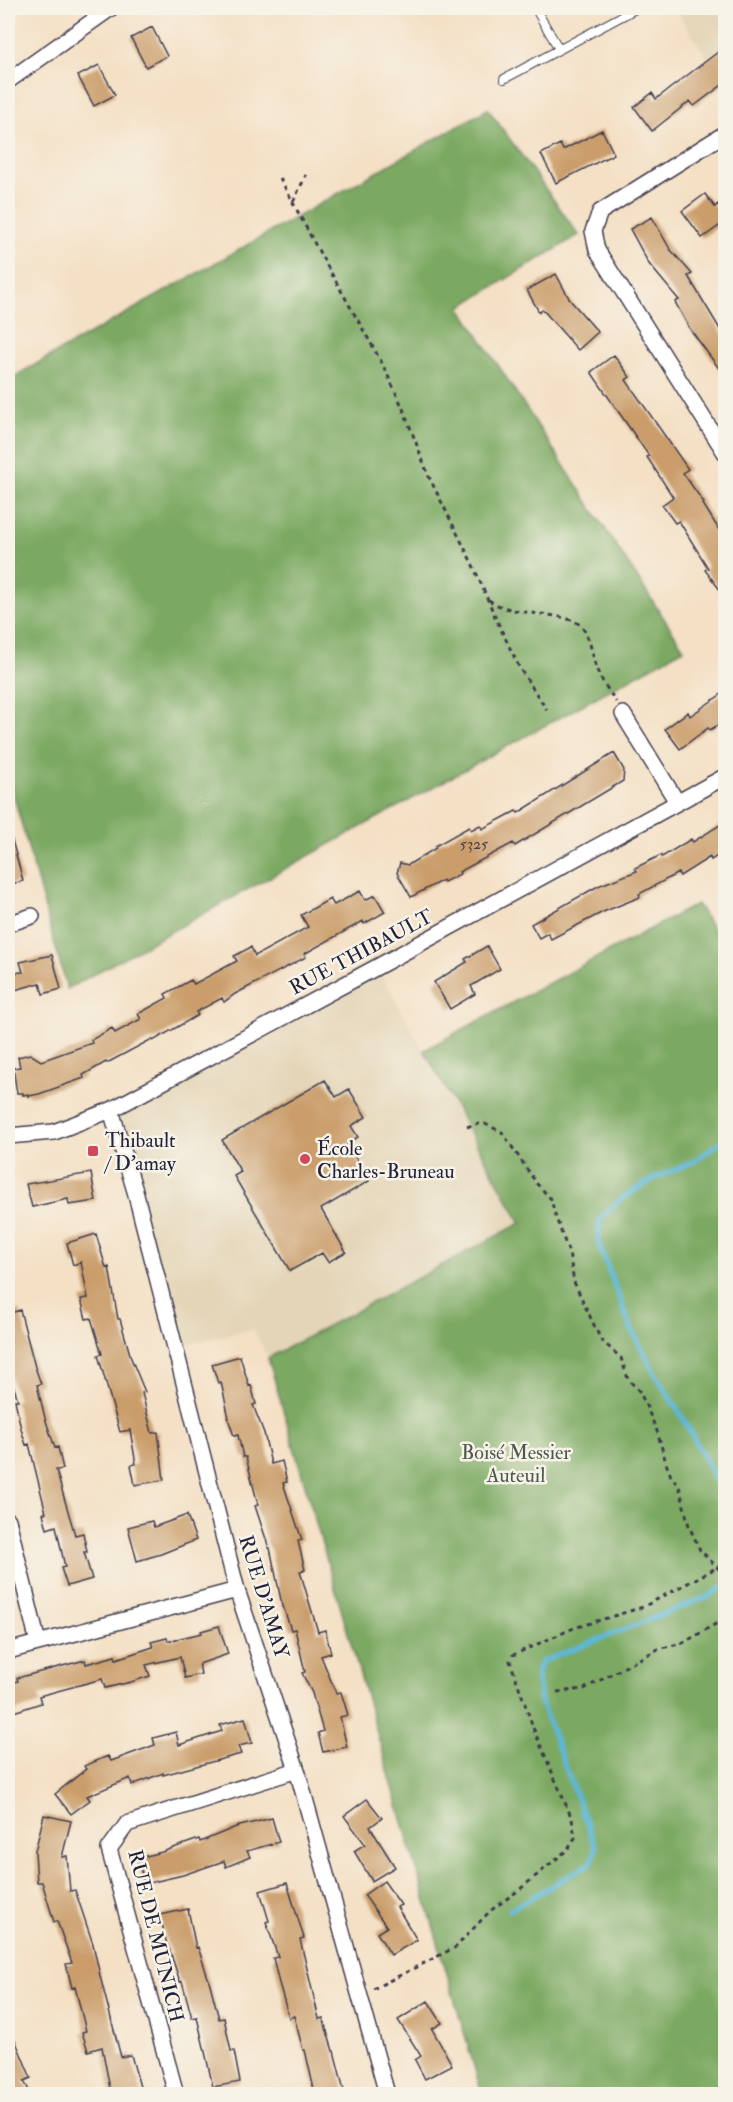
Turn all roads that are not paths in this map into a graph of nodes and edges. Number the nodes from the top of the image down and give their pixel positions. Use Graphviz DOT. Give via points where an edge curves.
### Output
graph roads {
  1 [pos="111,8"];
  2 [pos="637,8"];
  3 [pos="723,8"];
  4 [pos="726,12"];
  5 [pos="538,13"];
  6 [pos="559,49"];
  7 [pos="504,79"];
  8 [pos="8,81"];
  9 [pos="726,133"];
  10 [pos="726,454"];
  11 [pos="623,714"];
  12 [pos="726,776"];
  13 [pos="677,802"];
  14 [pos="32,916"];
  15 [pos="8,924"];
  16 [pos="111,1110"];
  17 [pos="8,1136"];
  18 [pos="8,1520"];
  19 [pos="237,1590"];
  20 [pos="38,1643"];
  21 [pos="8,1651"];
  22 [pos="297,1770"];
  23 [pos="176,2094"];
  24 [pos="387,2094"];
  1 -- 8 [label="street"];
  2 -- 6 [label="lane"];
  3 -- 4 [label="lane"];
  5 -- 6 [label="lane"];
  6 -- 7 [label="lane"];
  9 -- 10 [label="street" via="600,212 593,231 597,250"];
  11 -- 13 [label="street"];
  12 -- 13 [label="street, RUE THIBAULT"];
  13 -- 16 [label="street, RUE THIBAULT"];
  14 -- 15 [label="street"];
  16 -- 17 [label="street, RUE THIBAULT" via="54,1132"];
  16 -- 19 [label="street, RUE D'AMAY"];
  18 -- 20 [label="street"];
  19 -- 20 [label="street"];
  19 -- 22 [label="street, RUE D'AMAY"];
  20 -- 21 [label="street"];
  22 -- 23 [label="street, RUE DE MUNICH" via="127,1824 109,1850"];
  22 -- 24 [label="street, RUE D'AMAY"];
}
